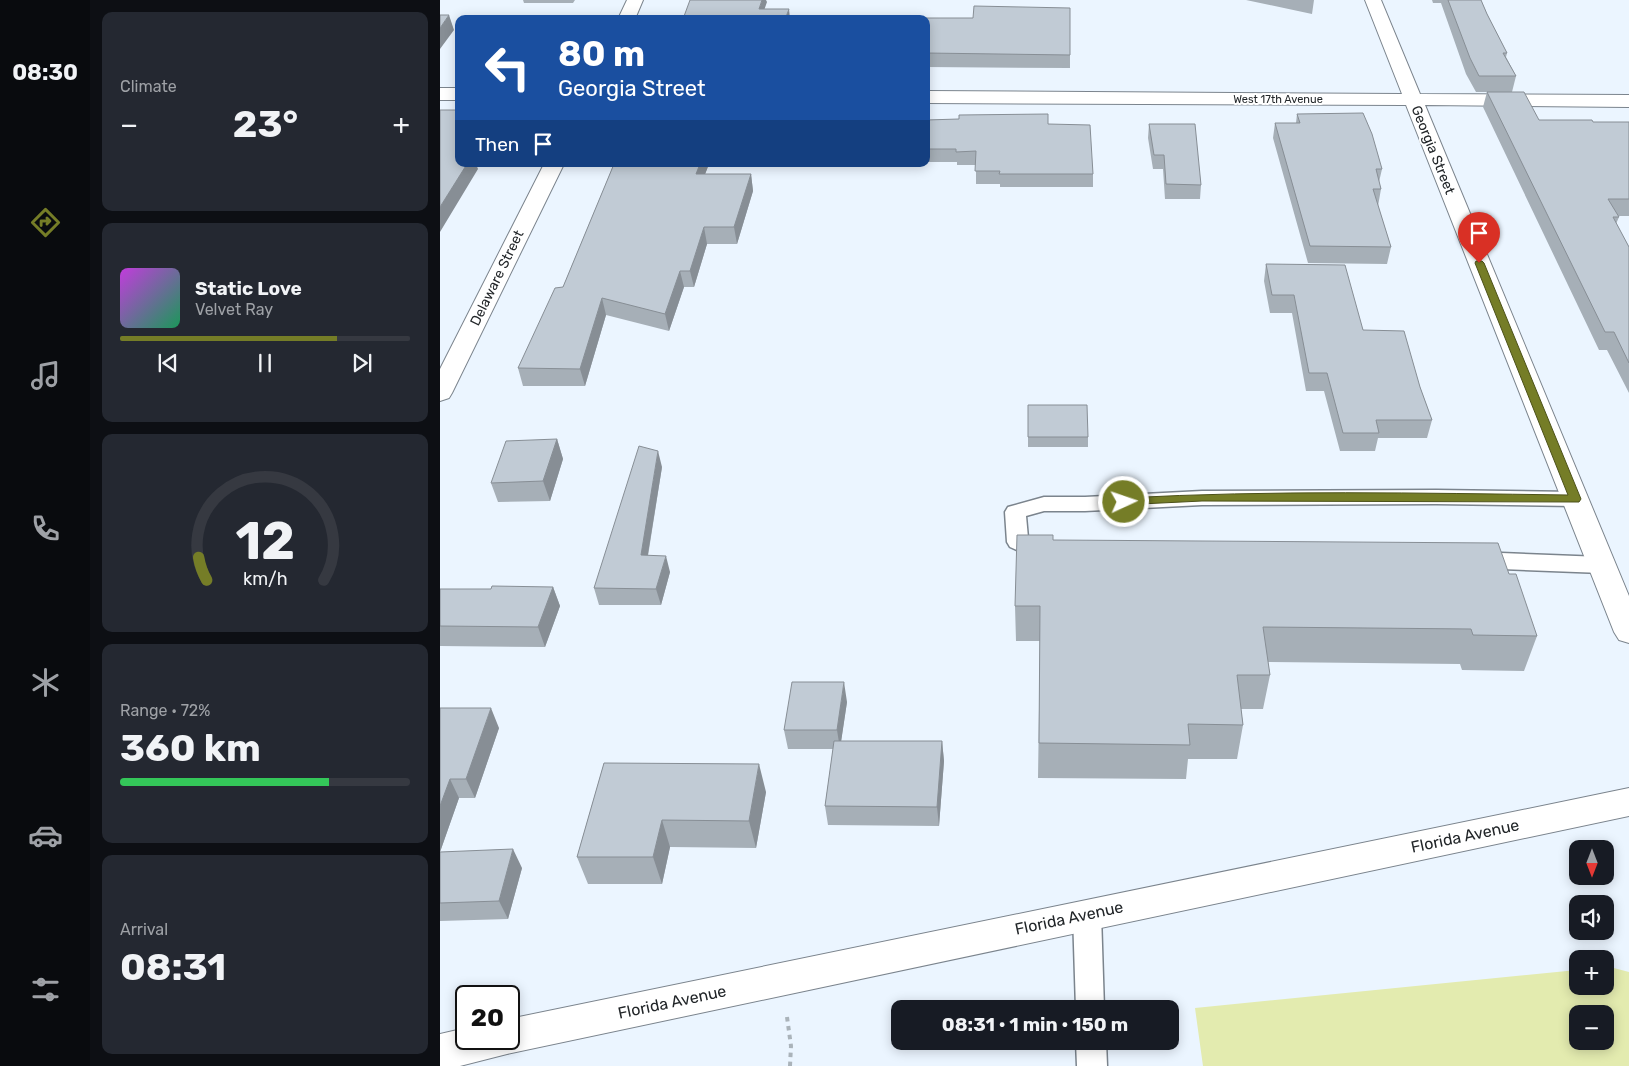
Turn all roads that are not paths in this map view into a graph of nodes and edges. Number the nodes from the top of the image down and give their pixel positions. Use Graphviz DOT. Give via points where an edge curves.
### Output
graph roads {
  1 [pos="636,0"];
  2 [pos="1373,0"];
  3 [pos="628,15"];
  4 [pos="440,94"];
  5 [pos="455,94"];
  6 [pos="930,97"];
  7 [pos="1413,100"];
  8 [pos="1629,101"];
  9 [pos="553,167"];
  10 [pos="440,393"];
  11 [pos="1575,499"];
  12 [pos="1058,553"];
  13 [pos="1455,560"];
  14 [pos="1602,565"];
  15 [pos="1629,632"];
  16 [pos="1629,802"];
  17 [pos="1087,914"];
  18 [pos="1090,1000"];
  19 [pos="520,1035"];
  20 [pos="455,1049"];
  21 [pos="1091,1050"];
  22 [pos="440,1052"];
  23 [pos="1092,1066"];
  1 -- 3 [label="street"];
  2 -- 7 [label="street, Georgia Street"];
  4 -- 5 [label="street"];
  6 -- 7 [label="street, West 17th Avenue"];
  7 -- 8 [label="street, West 17th Avenue"];
  7 -- 11 [label="street, Georgia Street"];
  9 -- 10 [label="street, Delaware Street"];
  11 -- 12 [label="lane" via="1202,498 1044,504 1015,512 1018,542 1037,551"];
  11 -- 14 [label="street, Georgia Street"];
  13 -- 14 [label="lane"];
  14 -- 15 [label="street, Georgia Street"];
  16 -- 17 [label="street, Florida Avenue"];
  17 -- 18 [label="lane"];
  17 -- 19 [label="street, Florida Avenue"];
  20 -- 22 [label="street"];
  21 -- 23 [label="lane"];
}
